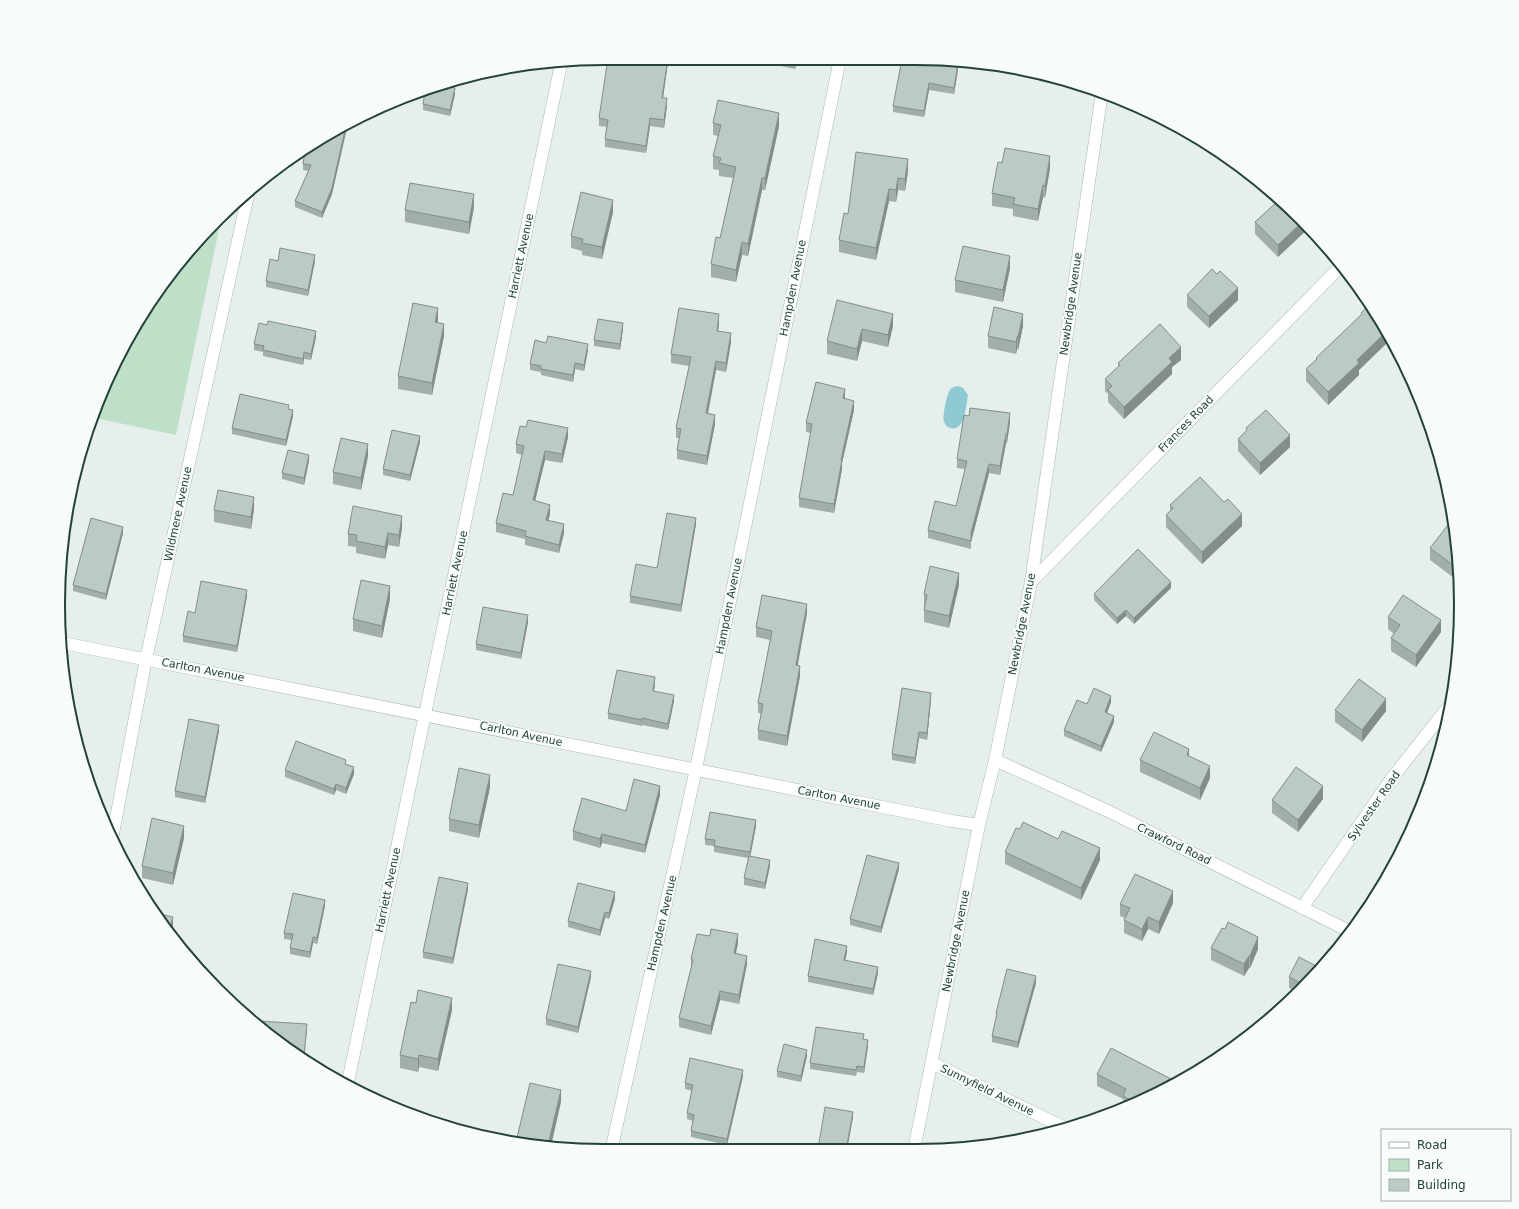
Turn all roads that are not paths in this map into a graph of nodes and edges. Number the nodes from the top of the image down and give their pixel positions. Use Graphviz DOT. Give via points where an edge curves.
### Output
graph roads {
  1 [pos="839,65"];
  2 [pos="560,67"];
  3 [pos="1101,99"];
  4 [pos="247,201"];
  5 [pos="1338,270"];
  6 [pos="1031,582"];
  7 [pos="66,643"];
  8 [pos="146,659"];
  9 [pos="1443,713"];
  10 [pos="425,714"];
  11 [pos="995,760"];
  12 [pos="696,769"];
  13 [pos="979,825"];
  14 [pos="114,828"];
  15 [pos="1302,908"];
  16 [pos="1346,929"];
  17 [pos="932,1063"];
  18 [pos="349,1079"];
  19 [pos="1057,1125"];
  20 [pos="613,1144"];
  21 [pos="915,1144"];
  1 -- 12 [label="street, Hampden Avenue"];
  2 -- 10 [label="street, Harriett Avenue"];
  3 -- 6 [label="street, Newbridge Avenue"];
  4 -- 8 [label="street, Wildmere Avenue"];
  5 -- 6 [label="street, Frances Road"];
  6 -- 11 [label="street, Newbridge Avenue"];
  7 -- 8 [label="street, Carlton Avenue"];
  8 -- 10 [label="street, Carlton Avenue"];
  8 -- 14 [label="street, Wildmere Avenue"];
  9 -- 15 [label="street, Sylvester Road" via="1392,778"];
  10 -- 12 [label="street, Carlton Avenue"];
  10 -- 18 [label="street, Harriett Avenue"];
  11 -- 13 [label="street, Newbridge Avenue"];
  11 -- 15 [label="street, Crawford Road" via="1108,811"];
  12 -- 13 [label="street, Carlton Avenue"];
  12 -- 20 [label="street, Hampden Avenue"];
  13 -- 17 [label="street, Newbridge Avenue"];
  15 -- 16 [label="street, Crawford Road"];
  17 -- 19 [label="street, Sunnyfield Avenue"];
  17 -- 21 [label="street, Newbridge Avenue"];
}
